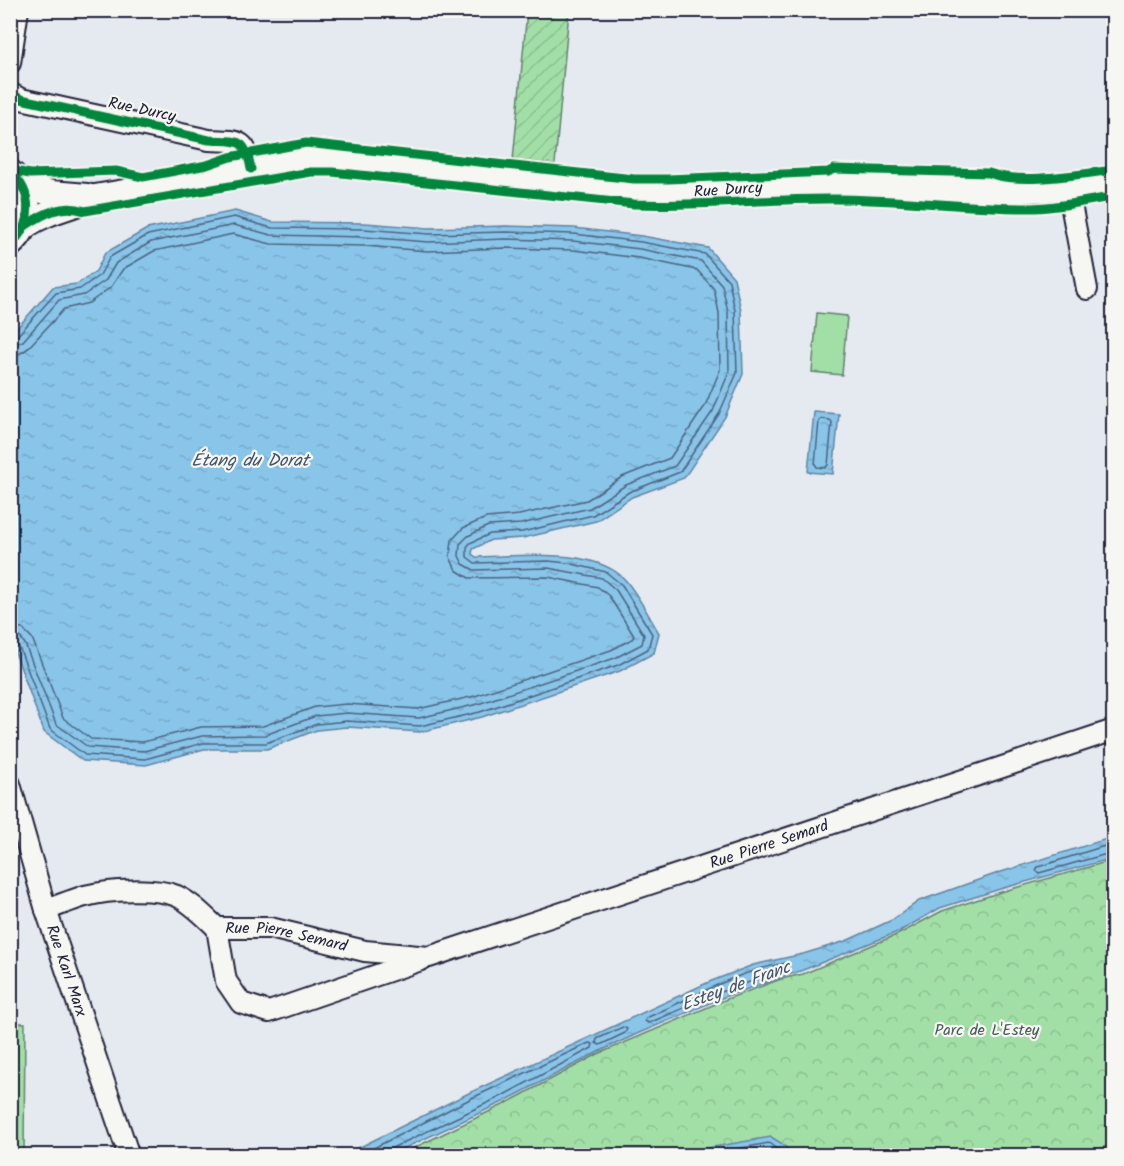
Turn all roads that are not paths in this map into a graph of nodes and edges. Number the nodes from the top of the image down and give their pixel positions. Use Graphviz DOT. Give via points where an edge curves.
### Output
graph roads {
  1 [pos="18,10"];
  2 [pos="10,63"];
  3 [pos="10,93"];
  4 [pos="250,169"];
  5 [pos="17,179"];
  6 [pos="1113,183"];
  7 [pos="1070,187"];
  8 [pos="95,197"];
  9 [pos="26,226"];
  10 [pos="10,245"];
  11 [pos="1087,289"];
  12 [pos="1112,729"];
  13 [pos="10,784"];
  14 [pos="46,910"];
  15 [pos="217,928"];
  16 [pos="429,957"];
  17 [pos="129,1155"];
  1 -- 2 [label="street"];
  3 -- 4 [label="street, Rue Durcy" via="21,99 208,140 238,142 247,150"];
  4 -- 7 [label="street, Rue Durcy" via="333,160 670,194 777,186 1001,190"];
  4 -- 8 [label="street"];
  5 -- 8 [label="street" via="51,193"];
  5 -- 9 [label="street" via="28,206"];
  6 -- 7 [label="street, Rue Durcy"];
  7 -- 11 [label="street"];
  8 -- 9 [label="street" via="39,217"];
  9 -- 10 [label="street"];
  12 -- 16 [label="street, Rue Pierre Semard"];
  13 -- 14 [label="street, Rue Karl Marx"];
  14 -- 15 [label="street, Rue Pierre Semard" via="87,895 160,892 190,904"];
  14 -- 17 [label="street, Rue Karl Marx"];
  15 -- 16 [label="street, Rue Pierre Semard" via="270,928 365,951"];
  15 -- 16 [label="street, Rue Pierre Semard" via="226,981 241,1003 270,1012"];
}
